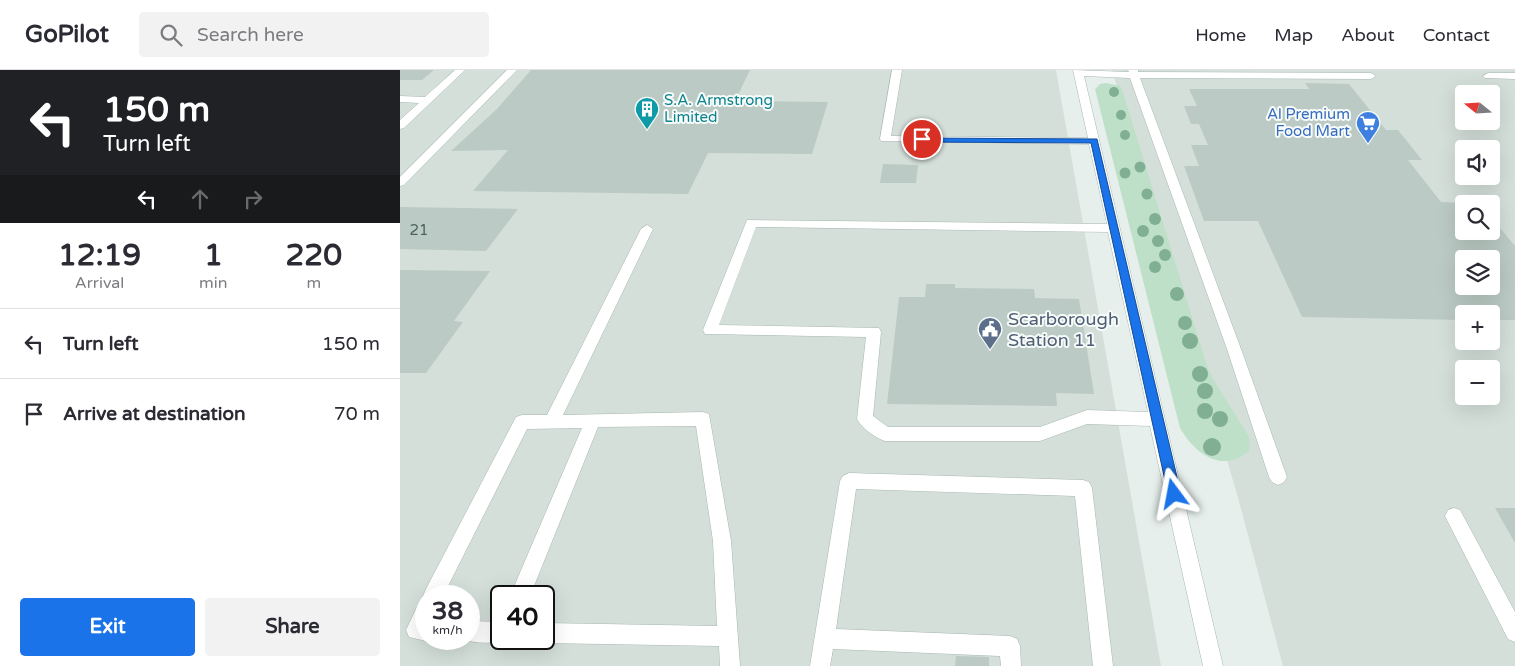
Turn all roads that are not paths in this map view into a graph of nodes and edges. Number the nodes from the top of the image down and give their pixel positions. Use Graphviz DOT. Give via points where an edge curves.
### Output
graph roads {
  1 [pos="460,70"];
  2 [pos="512,70"];
  3 [pos="896,70"];
  4 [pos="1079,72"];
  5 [pos="1134,72"];
  6 [pos="1371,76"];
  7 [pos="1488,76"];
  8 [pos="1515,76"];
  9 [pos="400,99"];
  10 [pos="428,100"];
  11 [pos="400,126"];
  12 [pos="1094,141"];
  13 [pos="400,183"];
  14 [pos="1113,228"];
  15 [pos="647,229"];
  16 [pos="1157,420"];
  17 [pos="551,422"];
  18 [pos="592,422"];
  19 [pos="1278,477"];
  20 [pos="1454,516"];
  21 [pos="440,585"];
  22 [pos="525,585"];
  23 [pos="1515,632"];
  24 [pos="555,633"];
  25 [pos="728,636"];
  26 [pos="824,639"];
  27 [pos="730,666"];
  28 [pos="820,666"];
  29 [pos="1011,666"];
  30 [pos="1103,666"];
  31 [pos="1214,666"];
  1 -- 10 [label="street"];
  2 -- 13 [label="street"];
  3 -- 12 [label="street" via="885,139"];
  4 -- 5 [label="street"];
  4 -- 12 [label="street"];
  5 -- 6 [label="street"];
  5 -- 19 [label="street"];
  7 -- 8 [label="street"];
  9 -- 10 [label="street"];
  10 -- 11 [label="street"];
  12 -- 14 [label="street"];
  14 -- 16 [label="street"];
  14 -- 16 [label="street" via="751,223 710,330 874,332 865,419 885,434 1040,434 1087,417"];
  15 -- 17 [label="street"];
  16 -- 31 [label="street"];
  17 -- 18 [label="street"];
  17 -- 21 [label="street" via="522,422"];
  18 -- 22 [label="street"];
  18 -- 25 [label="street" via="703,419 722,541"];
  20 -- 23 [label="street"];
  24 -- 25 [label="street"];
  25 -- 27 [label="street"];
  26 -- 28 [label="street"];
  26 -- 29 [label="street" via="1010,646"];
  26 -- 30 [label="street" via="849,481 1083,488"];
}
